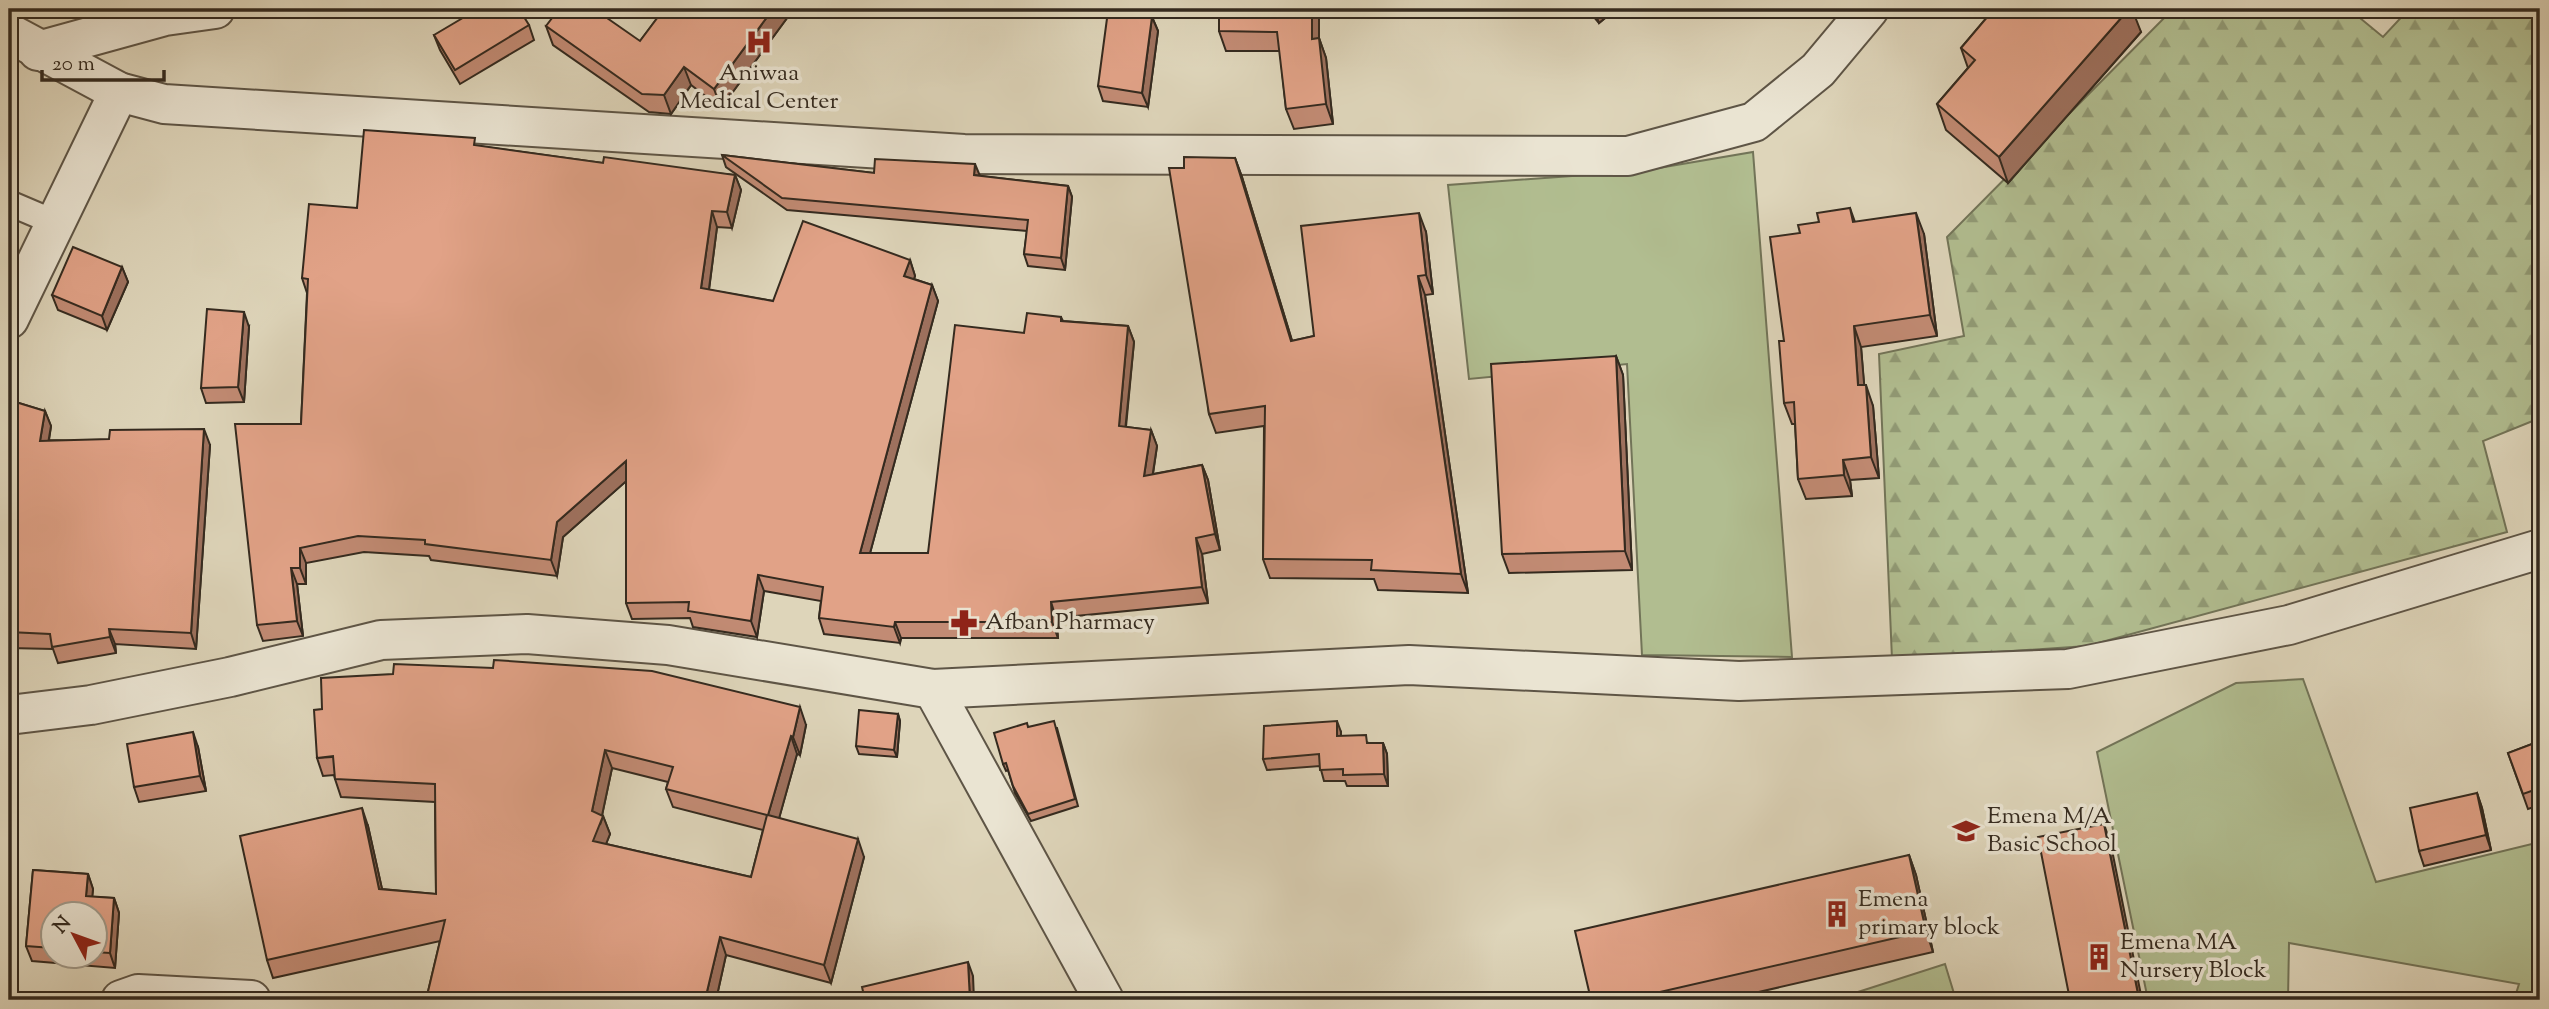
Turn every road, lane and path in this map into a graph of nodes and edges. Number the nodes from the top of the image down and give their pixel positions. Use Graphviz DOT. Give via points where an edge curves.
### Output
graph roads {
  1 [pos="215,9"];
  2 [pos="1870,9"];
  3 [pos="24,42"];
  4 [pos="119,92"];
  5 [pos="9,203"];
  6 [pos="56,223"];
  7 [pos="9,319"];
  8 [pos="2540,549"];
  9 [pos="933,689"];
  10 [pos="9,715"];
  11 [pos="121,1000"];
  12 [pos="251,1000"];
  13 [pos="1104,1000"];
  1 -- 3 [label="street"];
  2 -- 4 [label="street" via="1818,70 1754,122 1628,156 964,154 164,104"];
  3 -- 4 [label="street"];
  4 -- 6 [label="street"];
  5 -- 6 [label="lane"];
  6 -- 7 [label="street"];
  8 -- 9 [label="street" via="2289,625 2068,669 1739,681 1409,664"];
  9 -- 10 [label="street" via="668,645 527,634 381,640 230,677 91,705"];
  9 -- 13 [label="street"];
  11 -- 12 [label="street" via="138,994"];
}
